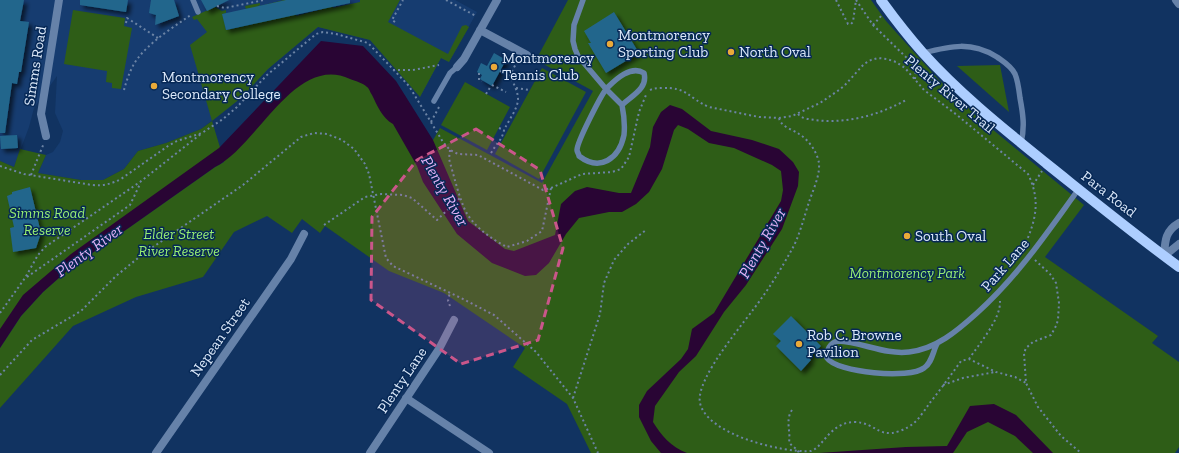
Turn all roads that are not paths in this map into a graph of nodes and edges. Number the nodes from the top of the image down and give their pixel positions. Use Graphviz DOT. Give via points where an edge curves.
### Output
graph roads {
  1 [pos="59,0"];
  2 [pos="193,0"];
  3 [pos="496,0"];
  4 [pos="583,0"];
  5 [pos="881,0"];
  6 [pos="1176,0"];
  7 [pos="1179,4"];
  8 [pos="196,12"];
  9 [pos="480,30"];
  10 [pos="525,53"];
  11 [pos="923,53"];
  12 [pos="457,67"];
  13 [pos="606,89"];
  14 [pos="437,103"];
  15 [pos="622,104"];
  16 [pos="46,136"];
  17 [pos="1021,143"];
  18 [pos="1078,190"];
  19 [pos="1179,224"];
  20 [pos="304,234"];
  21 [pos="1179,244"];
  22 [pos="1164,256"];
  23 [pos="1179,267"];
  24 [pos="454,320"];
  25 [pos="937,344"];
  26 [pos="406,398"];
  27 [pos="156,453"];
  28 [pos="370,453"];
  29 [pos="489,453"];
  1 -- 16 [label="street, Simms Road" via="41,114"];
  2 -- 8 [label="lane"];
  3 -- 9 [label="street"];
  4 -- 13 [label="lane" via="574,25 573,41 578,56"];
  5 -- 11 [label="main road, Para Road"];
  6 -- 7 [label="street"];
  9 -- 10 [label="street"];
  9 -- 12 [label="street"];
  11 -- 17 [label="main road, Para Road" via="967,97"];
  11 -- 17 [label="lane" via="951,47 970,47 986,50 1006,63 1018,83 1024,123"];
  12 -- 14 [label="lane" via="450,72"];
  13 -- 15 [label="lane"];
  13 -- 15 [label="lane" via="632,70 644,73 643,86"];
  13 -- 15 [label="lane" via="580,140 577,150 584,160 603,163 609,161 619,150 624,136"];
  17 -- 18 [label="main road, Para Road"];
  18 -- 22 [label="main road, Para Road"];
  18 -- 25 [label="lane, Park Lane" via="1030,256 998,294"];
  19 -- 22 [label="street" via="1175,225 1165,238"];
  20 -- 27 [label="street, Nepean Street" via="291,259"];
  21 -- 22 [label="street"];
  22 -- 23 [label="main road, Para Road"];
  24 -- 26 [label="street, Plenty Lane" via="439,349"];
  25 -- 25 [label="lane, Park Lane" via="925,368 899,374 852,369 832,363 827,358 829,347 838,341 898,352 917,351"];
  26 -- 28 [label="street, Plenty Lane"];
  26 -- 29 [label="street"];
}
